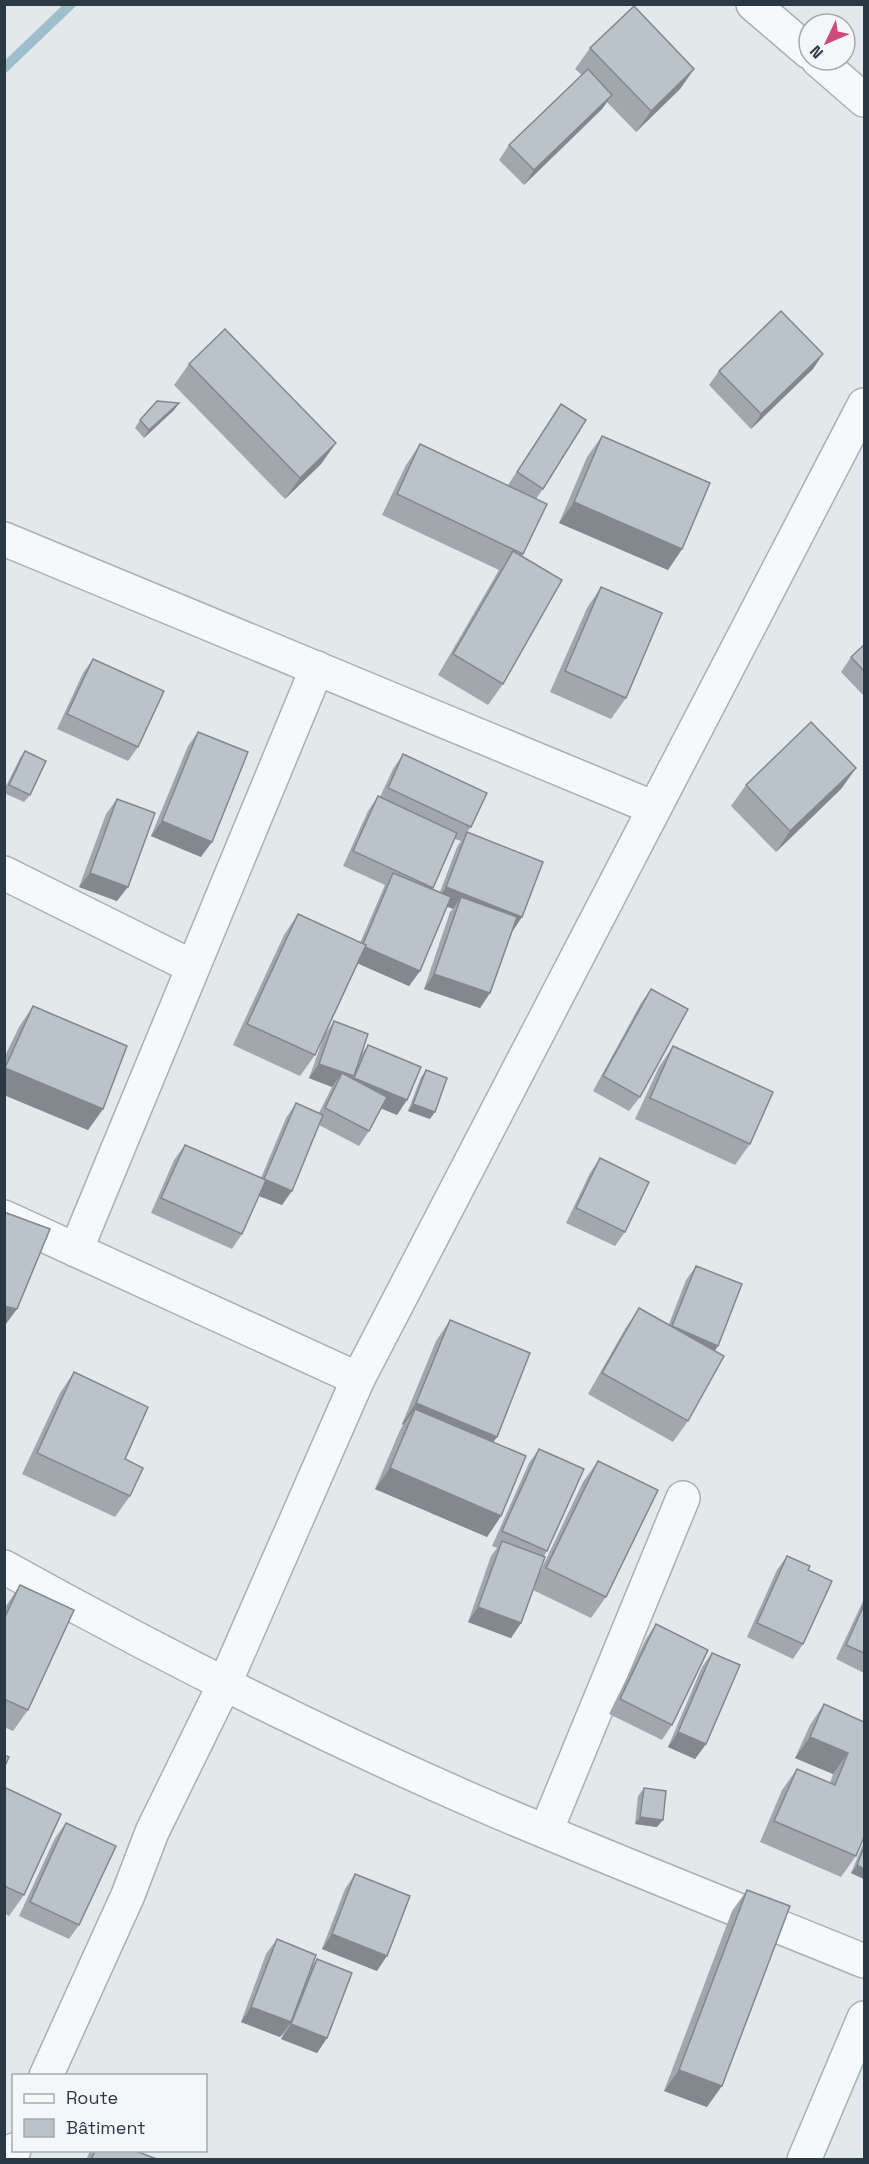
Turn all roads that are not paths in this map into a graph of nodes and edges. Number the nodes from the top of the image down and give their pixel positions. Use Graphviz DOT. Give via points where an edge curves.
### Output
graph roads {
  1 [pos="753,4"];
  2 [pos="797,42"];
  3 [pos="832,72"];
  4 [pos="864,100"];
  5 [pos="864,405"];
  6 [pos="4,539"];
  7 [pos="317,668"];
  8 [pos="654,808"];
  9 [pos="4,873"];
  10 [pos="193,967"];
  11 [pos="4,1217"];
  12 [pos="76,1250"];
  13 [pos="358,1379"];
  14 [pos="683,1498"];
  15 [pos="4,1567"];
  16 [pos="224,1685"];
  17 [pos="546,1831"];
  18 [pos="864,1961"];
  19 [pos="864,2018"];
  20 [pos="47,2074"];
  21 [pos="804,2160"];
  1 -- 2 [label="street"];
  3 -- 4 [label="street"];
  5 -- 8 [label="street"];
  6 -- 7 [label="street"];
  7 -- 8 [label="street"];
  7 -- 10 [label="street"];
  8 -- 13 [label="street"];
  9 -- 10 [label="street"];
  10 -- 12 [label="street"];
  11 -- 12 [label="street"];
  12 -- 13 [label="street"];
  13 -- 16 [label="street"];
  14 -- 17 [label="street"];
  15 -- 16 [label="street"];
  16 -- 17 [label="street"];
  16 -- 20 [label="street" via="152,1832 128,1895"];
  17 -- 18 [label="street"];
  19 -- 21 [label="street"];
}
